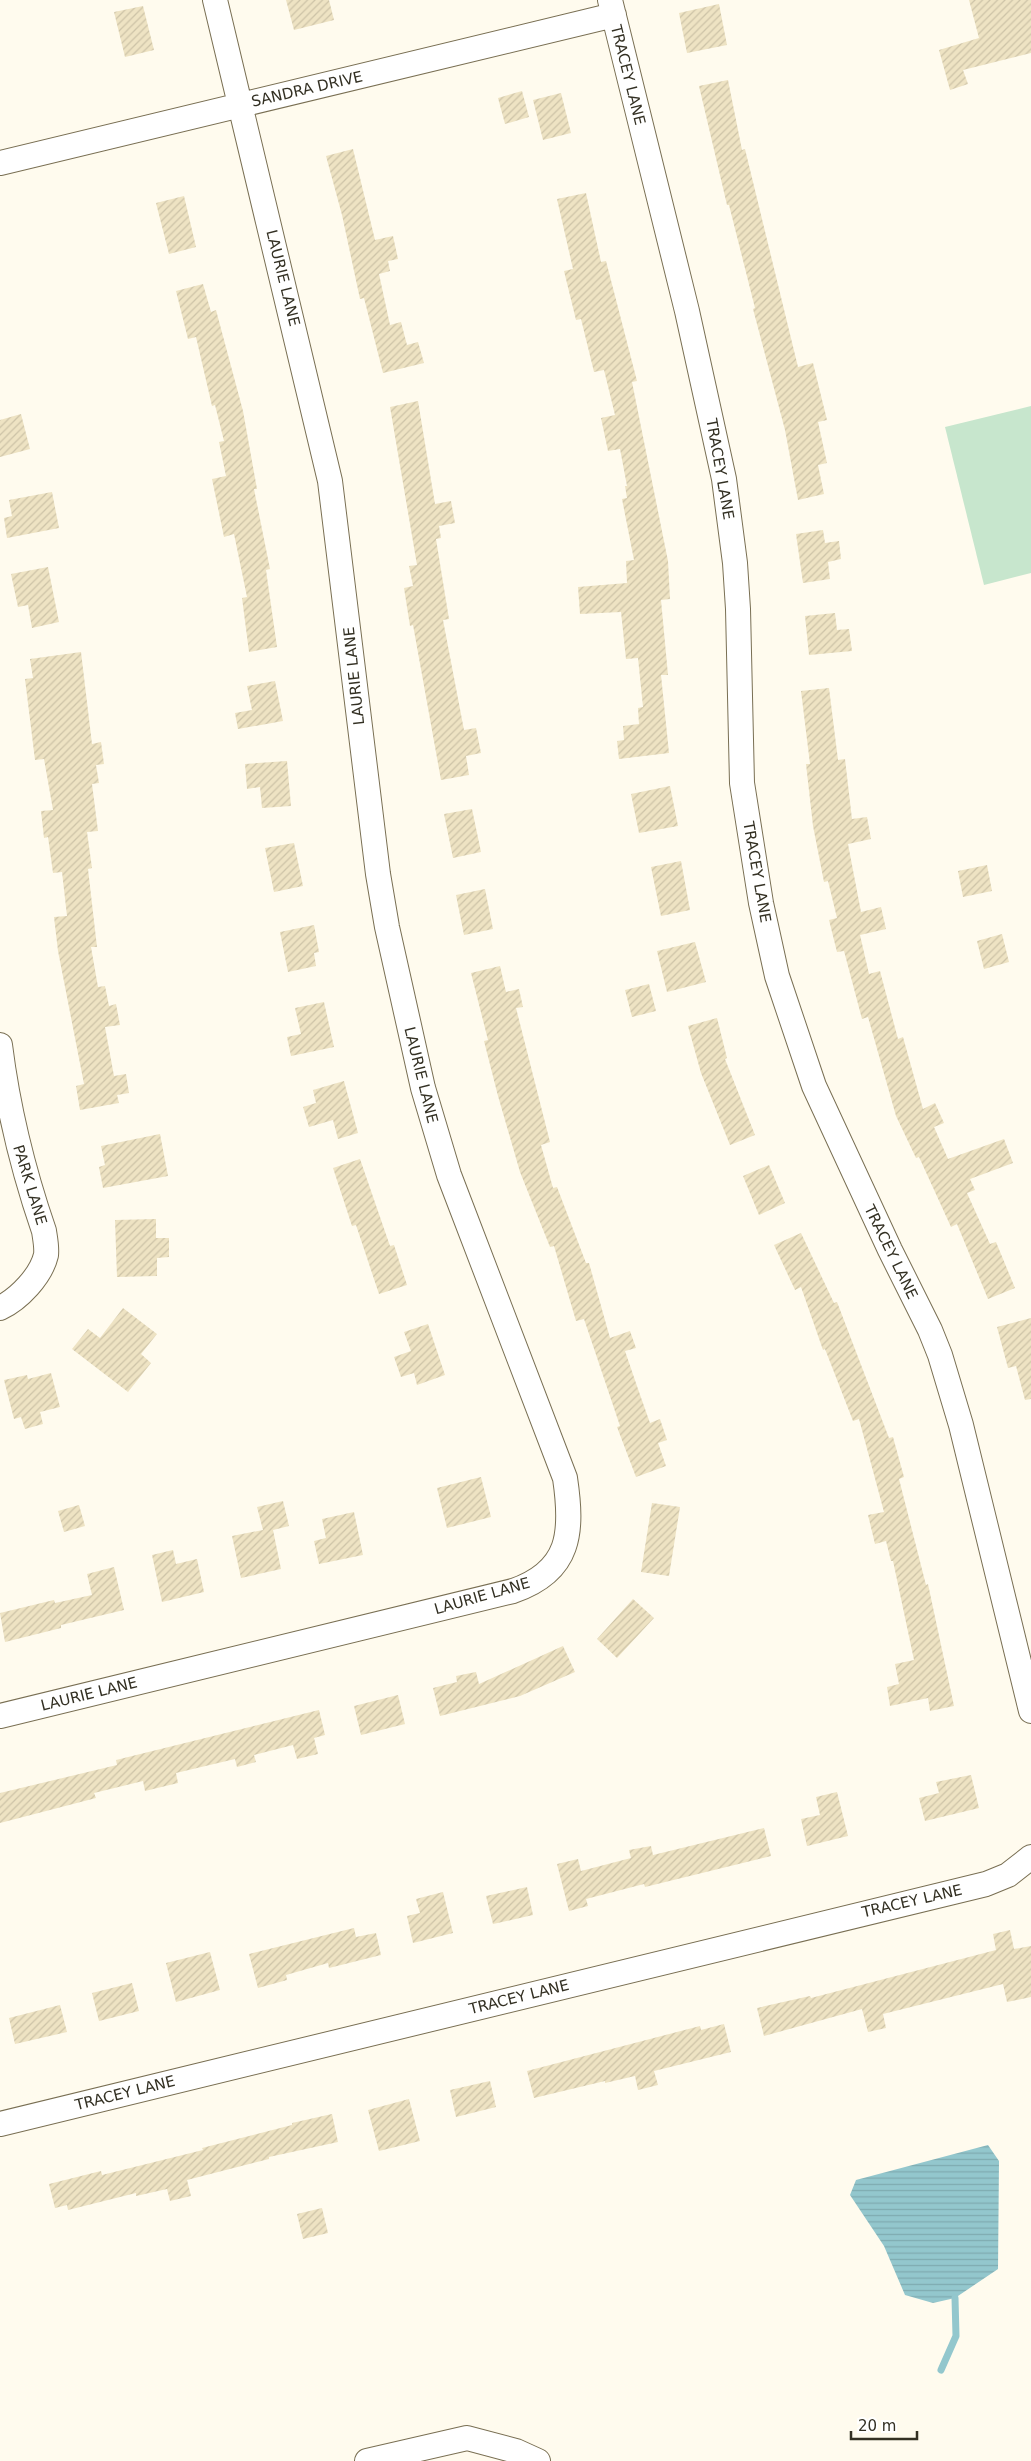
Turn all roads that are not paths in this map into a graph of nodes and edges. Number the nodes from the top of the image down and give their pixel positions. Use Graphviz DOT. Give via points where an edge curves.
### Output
graph roads {
  1 [pos="215,0"];
  2 [pos="612,8"];
  3 [pos="241,105"];
  4 [pos="0,163"];
  5 [pos="0,1045"];
  6 [pos="0,1308"];
  7 [pos="1031,1711"];
  8 [pos="0,1716"];
  9 [pos="1031,1857"];
  10 [pos="0,2124"];
  11 [pos="367,2461"];
  12 [pos="538,2461"];
  1 -- 3 [label="street, LAURIE LANE"];
  2 -- 3 [label="street, SANDRA DRIVE"];
  2 -- 7 [label="street, TRACEY LANE" via="687,311 724,479 738,609 742,783 761,904 777,976 817,1094 940,1355 961,1425"];
  3 -- 4 [label="street, SANDRA DRIVE"];
  3 -- 8 [label="street, LAURIE LANE" via="330,481 373,840 387,927 416,1061 448,1175 565,1478 569,1527 552,1568 540,1579 520,1588"];
  5 -- 6 [label="street, PARK LANE" via="20,1157 46,1242 46,1255 25,1289"];
  9 -- 10 [label="street, TRACEY LANE" via="1008,1875 986,1884"];
  11 -- 12 [label="street" via="467,2438 516,2451"];
}
